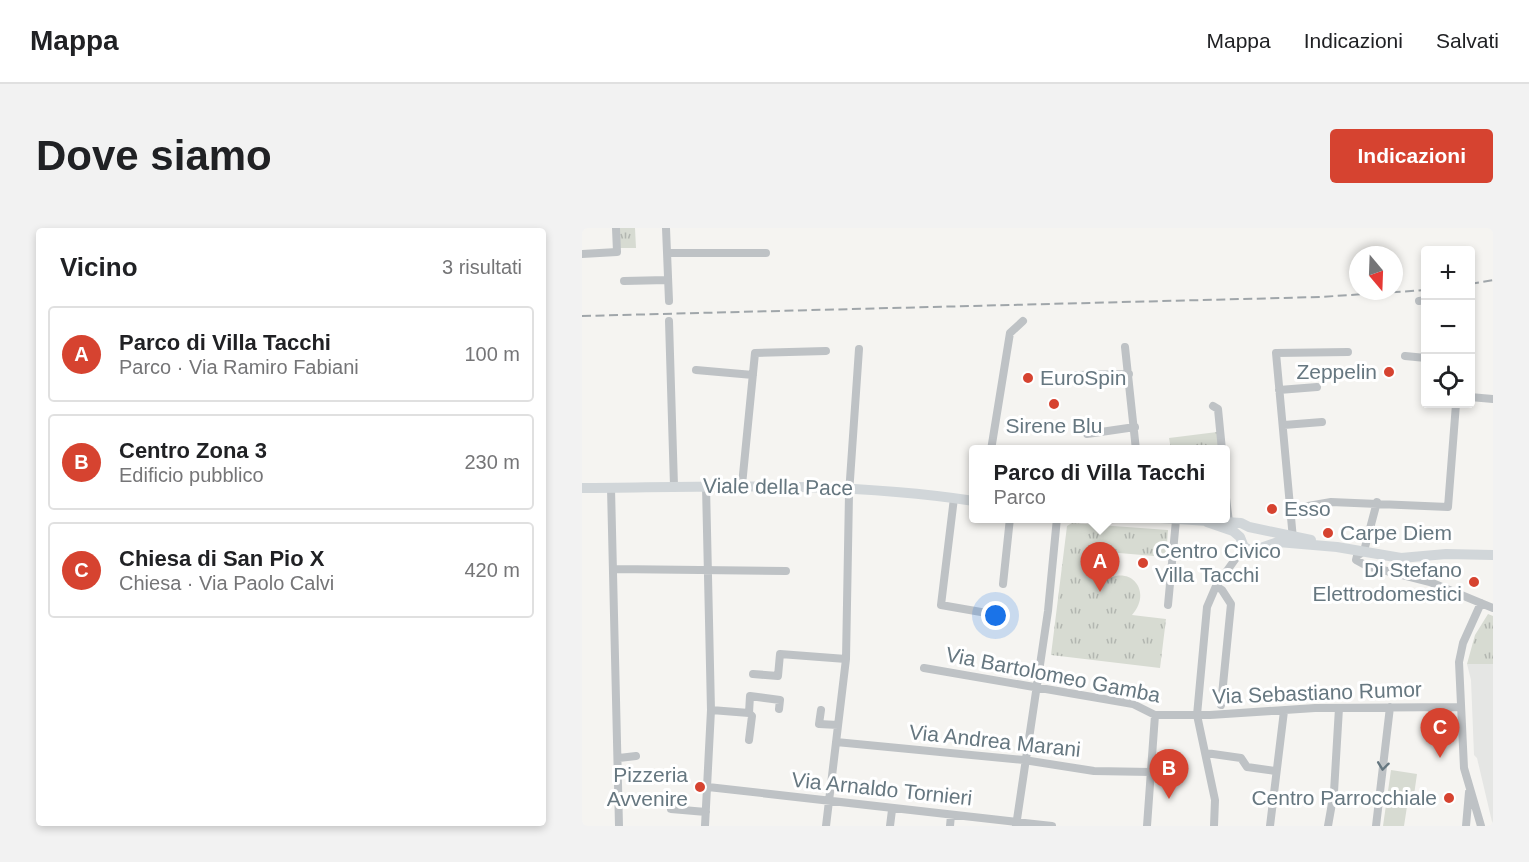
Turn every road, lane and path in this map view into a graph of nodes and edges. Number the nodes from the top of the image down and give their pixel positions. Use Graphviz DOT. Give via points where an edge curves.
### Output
graph roads {
  1 [pos="616,228"];
  2 [pos="666,228"];
  3 [pos="667,253"];
  4 [pos="766,253"];
  5 [pos="582,254"];
  6 [pos="668,280"];
  7 [pos="624,281"];
  8 [pos="669,301"];
  9 [pos="669,321"];
  10 [pos="1023,321"];
  11 [pos="1125,347"];
  12 [pos="859,349"];
  13 [pos="826,351"];
  14 [pos="1348,352"];
  15 [pos="1405,356"];
  16 [pos="1421,358"];
  17 [pos="696,370"];
  18 [pos="1129,374"];
  19 [pos="753,375"];
  20 [pos="1077,375"];
  21 [pos="1317,387"];
  22 [pos="1279,390"];
  23 [pos="1475,397"];
  24 [pos="1493,399"];
  25 [pos="1213,406"];
  26 [pos="1456,408"];
  27 [pos="1322,423"];
  28 [pos="1284,425"];
  29 [pos="1135,427"];
  30 [pos="1087,434"];
  31 [pos="992,445"];
  32 [pos="1136,445"];
  33 [pos="1222,445"];
  34 [pos="742,485"];
  35 [pos="674,486"];
  36 [pos="706,486"];
  37 [pos="582,488"];
  38 [pos="611,488"];
  39 [pos="849,488"];
  40 [pos="954,498"];
  41 [pos="969,500"];
  42 [pos="1377,502"];
  43 [pos="1292,509"];
  44 [pos="1230,522"];
  45 [pos="1010,523"];
  46 [pos="1057,523"];
  47 [pos="1176,523"];
  48 [pos="1210,523"];
  49 [pos="1254,528"];
  50 [pos="1293,539"];
  51 [pos="1242,542"];
  52 [pos="1263,545"];
  53 [pos="1364,551"];
  54 [pos="1380,554"];
  55 [pos="1493,555"];
  56 [pos="614,568"];
  57 [pos="709,569"];
  58 [pos="1382,570"];
  59 [pos="786,571"];
  60 [pos="1003,584"];
  61 [pos="1216,586"];
  62 [pos="1481,603"];
  63 [pos="1168,605"];
  64 [pos="1493,608"];
  65 [pos="981,612"];
  66 [pos="846,659"];
  67 [pos="924,668"];
  68 [pos="753,674"];
  69 [pos="1037,686"];
  70 [pos="1221,705"];
  71 [pos="1390,707"];
  72 [pos="1460,707"];
  73 [pos="1339,708"];
  74 [pos="779,709"];
  75 [pos="711,710"];
  76 [pos="821,710"];
  77 [pos="1284,711"];
  78 [pos="749,713"];
  79 [pos="1197,715"];
  80 [pos="1155,716"];
  81 [pos="1176,716"];
  82 [pos="838,725"];
  83 [pos="749,740"];
  84 [pos="836,742"];
  85 [pos="1206,753"];
  86 [pos="636,756"];
  87 [pos="619,758"];
  88 [pos="1024,760"];
  89 [pos="1275,771"];
  90 [pos="1151,772"];
  91 [pos="708,787"];
  92 [pos="1470,788"];
  93 [pos="828,802"];
  94 [pos="670,809"];
  95 [pos="892,810"];
  96 [pos="706,812"];
  97 [pos="951,815"];
  98 [pos="1016,824"];
  99 [pos="619,826"];
  100 [pos="705,826"];
  101 [pos="826,826"];
  102 [pos="890,826"];
  103 [pos="950,826"];
  104 [pos="1052,826"];
  105 [pos="1147,826"];
  106 [pos="1214,826"];
  107 [pos="1270,826"];
  108 [pos="1329,826"];
  109 [pos="1376,826"];
  110 [pos="1466,826"];
  111 [pos="1481,826"];
  1 -- 5 [label="street" via="617,252"];
  2 -- 3 [label="street"];
  3 -- 4 [label="street"];
  3 -- 6 [label="street"];
  6 -- 7 [label="street"];
  6 -- 8 [label="street"];
  9 -- 35 [label="street"];
  10 -- 31 [label="street" via="1010,333"];
  11 -- 18 [label="street"];
  12 -- 39 [label="street"];
  13 -- 19 [label="street" via="755,353"];
  14 -- 22 [label="street" via="1276,353"];
  15 -- 16 [label="street"];
  17 -- 19 [label="street"];
  18 -- 20 [label="street"];
  18 -- 29 [label="street"];
  19 -- 34 [label="street"];
  21 -- 22 [label="street"];
  22 -- 28 [label="street"];
  23 -- 24 [label="street"];
  25 -- 33 [label="street" via="1218,409"];
  26 -- 42 [label="street" via="1448,507"];
  27 -- 28 [label="street"];
  28 -- 43 [label="street"];
  29 -- 30 [label="street"];
  29 -- 32 [label="street"];
  34 -- 36 [label="main road, Viale della Pace"];
  34 -- 39 [label="main road, Viale della Pace"];
  35 -- 36 [label="main road, Viale della Pace"];
  35 -- 38 [label="main road, Viale della Pace"];
  36 -- 57 [label="street"];
  37 -- 38 [label="main road, Viale della Pace"];
  38 -- 56 [label="street"];
  39 -- 40 [label="main road, Viale della Pace"];
  39 -- 66 [label="street"];
  40 -- 41 [label="main road, Viale della Pace"];
  40 -- 65 [label="street" via="941,605"];
  42 -- 43 [label="street" via="1331,502"];
  42 -- 53 [label="street"];
  43 -- 50 [label="street"];
  44 -- 49 [label="main road"];
  45 -- 60 [label="street"];
  46 -- 69 [label="street"];
  47 -- 63 [label="street"];
  48 -- 51 [label="main road" via="1229,529"];
  49 -- 50 [label="main road"];
  49 -- 51 [label="main road"];
  49 -- 52 [label="main road" via="1264,534"];
  50 -- 52 [label="main road"];
  50 -- 53 [label="main road"];
  51 -- 52 [label="main road" via="1252,550"];
  51 -- 61 [label="street"];
  53 -- 54 [label="main road"];
  53 -- 58 [label="street" via="1356,560"];
  54 -- 55 [label="main road" via="1401,558"];
  54 -- 58 [label="street"];
  56 -- 57 [label="street"];
  56 -- 87 [label="street"];
  57 -- 59 [label="street"];
  57 -- 75 [label="street"];
  58 -- 62 [label="street" via="1430,582"];
  61 -- 70 [label="street" via="1231,604"];
  61 -- 79 [label="street" via="1207,607"];
  62 -- 64 [label="street"];
  62 -- 72 [label="street" via="1459,662"];
  66 -- 68 [label="street" via="780,654 778,676"];
  66 -- 82 [label="street"];
  67 -- 69 [label="street, Via Bartolomeo Gamba"];
  69 -- 80 [label="street, Via Bartolomeo Gamba" via="1133,704"];
  69 -- 88 [label="street"];
  71 -- 72 [label="street, Via Sebastiano Rumor"];
  71 -- 73 [label="street, Via Sebastiano Rumor"];
  71 -- 109 [label="street, one-way"];
  72 -- 92 [label="street" via="1463,760"];
  73 -- 77 [label="street, Via Sebastiano Rumor"];
  73 -- 108 [label="street"];
  74 -- 78 [label="street" via="780,700 750,696"];
  75 -- 78 [label="street"];
  75 -- 91 [label="street"];
  76 -- 82 [label="street" via="819,724"];
  77 -- 79 [label="street, Via Sebastiano Rumor"];
  77 -- 89 [label="street"];
  78 -- 83 [label="street"];
  79 -- 81 [label="street, Via Sebastiano Rumor"];
  79 -- 85 [label="street"];
  80 -- 81 [label="street, Via Bartolomeo Gamba"];
  80 -- 90 [label="street"];
  82 -- 84 [label="street"];
  84 -- 88 [label="street, Via Andrea Marani"];
  84 -- 93 [label="street"];
  85 -- 89 [label="street" via="1241,758 1247,767"];
  85 -- 106 [label="street" via="1215,800"];
  86 -- 87 [label="street"];
  87 -- 99 [label="street"];
  88 -- 90 [label="street, Via Andrea Marani" via="1094,771"];
  88 -- 98 [label="street"];
  89 -- 107 [label="street"];
  90 -- 105 [label="street"];
  91 -- 93 [label="street, Via Arnaldo Tornieri"];
  91 -- 96 [label="street"];
  92 -- 110 [label="street"];
  92 -- 111 [label="street"];
  93 -- 95 [label="street, Via Arnaldo Tornieri"];
  93 -- 101 [label="street"];
  94 -- 96 [label="street"];
  95 -- 97 [label="street, Via Arnaldo Tornieri"];
  95 -- 102 [label="street"];
  96 -- 100 [label="street"];
  97 -- 98 [label="street, Via Arnaldo Tornieri"];
  97 -- 103 [label="street"];
  98 -- 104 [label="street, Via Arnaldo Tornieri"];
}
